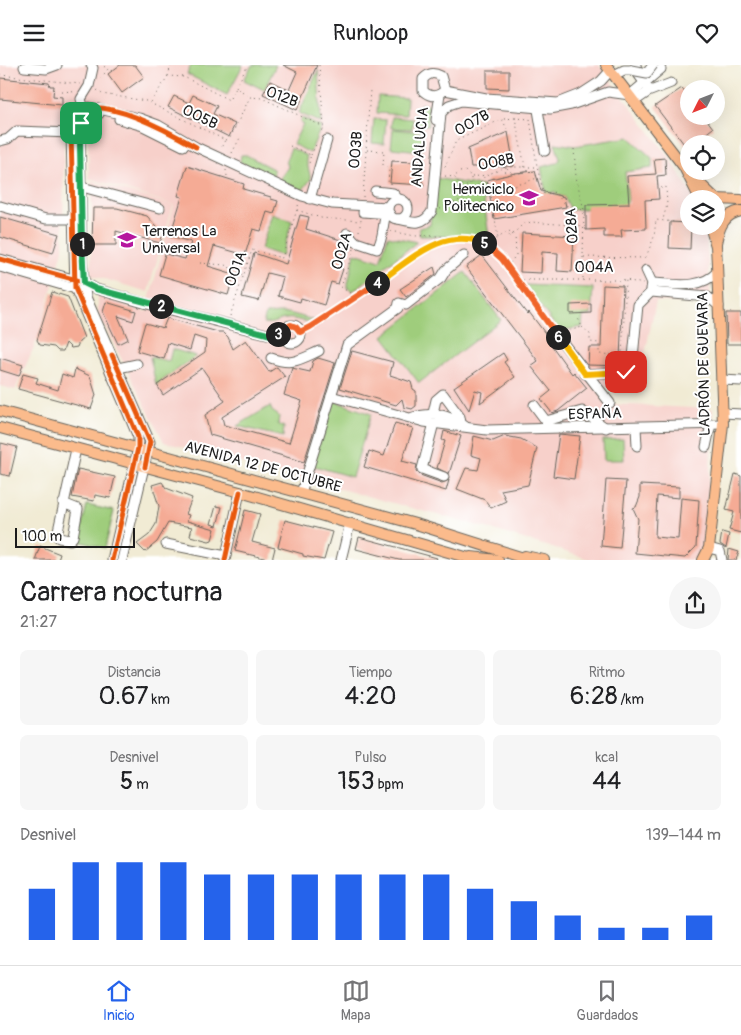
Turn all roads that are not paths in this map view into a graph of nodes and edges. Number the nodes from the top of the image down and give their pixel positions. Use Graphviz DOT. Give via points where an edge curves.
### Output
graph roads {
  1 [pos="57,65"];
  2 [pos="91,65"];
  3 [pos="24,67"];
  4 [pos="657,67"];
  5 [pos="635,68"];
  6 [pos="610,70"];
  7 [pos="671,83"];
  8 [pos="646,86"];
  9 [pos="633,98"];
  10 [pos="537,105"];
  11 [pos="82,114"];
  12 [pos="71,133"];
  13 [pos="327,140"];
  14 [pos="0,141"];
  15 [pos="192,147"];
  16 [pos="546,151"];
  17 [pos="680,162"];
  18 [pos="697,180"];
  19 [pos="82,187"];
  20 [pos="707,190"];
  21 [pos="374,191"];
  22 [pos="310,199"];
  23 [pos="398,199"];
  24 [pos="725,199"];
  25 [pos="741,200"];
  26 [pos="0,206"];
  27 [pos="160,208"];
  28 [pos="741,211"];
  29 [pos="388,212"];
  30 [pos="362,213"];
  31 [pos="402,217"];
  32 [pos="82,219"];
  33 [pos="72,220"];
  34 [pos="347,233"];
  35 [pos="713,235"];
  36 [pos="716,246"];
  37 [pos="464,255"];
  38 [pos="0,259"];
  39 [pos="0,267"];
  40 [pos="646,270"];
  41 [pos="718,272"];
  42 [pos="74,284"];
  43 [pos="699,284"];
  44 [pos="85,287"];
  45 [pos="651,287"];
  46 [pos="699,295"];
  47 [pos="719,306"];
  48 [pos="283,334"];
  49 [pos="556,334"];
  50 [pos="319,351"];
  51 [pos="271,358"];
  52 [pos="137,363"];
  53 [pos="118,368"];
  54 [pos="585,374"];
  55 [pos="722,380"];
  56 [pos="741,381"];
  57 [pos="331,396"];
  58 [pos="610,403"];
  59 [pos="534,405"];
  60 [pos="0,411"];
  61 [pos="433,413"];
  62 [pos="723,413"];
  63 [pos="741,414"];
  64 [pos="413,417"];
  65 [pos="434,423"];
  66 [pos="711,424"];
  67 [pos="723,424"];
  68 [pos="464,425"];
  69 [pos="636,427"];
  70 [pos="0,428"];
  71 [pos="606,428"];
  72 [pos="637,446"];
  73 [pos="706,447"];
  74 [pos="138,448"];
  75 [pos="76,449"];
  76 [pos="148,451"];
  77 [pos="134,464"];
  78 [pos="144,467"];
  79 [pos="444,477"];
  80 [pos="240,492"];
  81 [pos="301,493"];
  82 [pos="277,502"];
  83 [pos="63,503"];
  84 [pos="382,515"];
  85 [pos="350,523"];
  86 [pos="166,544"];
  87 [pos="709,548"];
  88 [pos="458,557"];
  89 [pos="517,557"];
  90 [pos="225,558"];
  91 [pos="473,559"];
  92 [pos="493,559"];
  93 [pos="112,560"];
  94 [pos="122,560"];
  95 [pos="342,560"];
  96 [pos="530,560"];
  97 [pos="544,560"];
  98 [pos="703,560"];
  99 [pos="722,560"];
  1 -- 3 [label="street" via="46,69"];
  2 -- 11 [label="street" via="91,86 81,99"];
  4 -- 5 [label="street, bridge" via="647,73"];
  4 -- 8 [label="street"];
  5 -- 6 [label="street"];
  5 -- 8 [label="street"];
  6 -- 9 [label="main road"];
  6 -- 10 [label="street, ANDALUCIA" via="601,81 581,94 558,103"];
  7 -- 9 [label="street"];
  8 -- 9 [label="street"];
  9 -- 10 [label="street, ANDALUCIA" via="608,92 558,107"];
  9 -- 17 [label="main road"];
  10 -- 16 [label="street"];
  10 -- 31 [label="street, ANDALUCIA" via="461,101 449,105 441,113 432,211 423,221 415,223"];
  10 -- 31 [label="street, ANDALUCIA" via="442,92 436,112 434,174 429,207 415,218"];
  11 -- 12 [label="street" via="73,121"];
  11 -- 15 [label="street" via="113,117"];
  11 -- 19 [label="street"];
  12 -- 14 [label="street" via="17,131"];
  12 -- 33 [label="street"];
  13 -- 22 [label="street"];
  15 -- 22 [label="street" via="217,155"];
  15 -- 30 [label="street" via="299,200"];
  18 -- 20 [label="main road"];
  19 -- 27 [label="street"];
  19 -- 32 [label="street"];
  21 -- 23 [label="street" via="390,192"];
  22 -- 30 [label="street"];
  23 -- 29 [label="street" via="391,201"];
  23 -- 31 [label="street" via="408,207"];
  24 -- 25 [label="main road"];
  26 -- 33 [label="street" via="46,219"];
  28 -- 36 [label="main road" via="723,222"];
  29 -- 30 [label="street"];
  29 -- 31 [label="street"];
  29 -- 34 [label="street" via="378,249 356,243"];
  32 -- 33 [label="street"];
  32 -- 44 [label="street"];
  33 -- 42 [label="street"];
  35 -- 36 [label="main road, LADRÓN DE GUEVARA"];
  36 -- 41 [label="main road, LADRÓN DE GUEVARA"];
  37 -- 57 [label="street" via="406,305 400,303 398,308 346,345"];
  38 -- 42 [label="street"];
  39 -- 42 [label="street"];
  40 -- 45 [label="street"];
  41 -- 43 [label="street"];
  41 -- 47 [label="main road, LADRÓN DE GUEVARA"];
  42 -- 44 [label="street"];
  42 -- 74 [label="street" via="138,437"];
  43 -- 45 [label="street"];
  43 -- 46 [label="street"];
  44 -- 48 [label="street" via="271,335"];
  44 -- 53 [label="street"];
  45 -- 46 [label="street"];
  45 -- 54 [label="street" via="638,305 632,368 626,372"];
  46 -- 47 [label="street" via="708,297"];
  47 -- 55 [label="main road, LADRÓN DE GUEVARA"];
  48 -- 48 [label="street" via="291,325 300,332 298,340 293,343 287,342"];
  49 -- 54 [label="street"];
  50 -- 51 [label="street" via="294,362"];
  52 -- 53 [label="street"];
  53 -- 76 [label="street" via="148,436"];
  54 -- 58 [label="street"];
  55 -- 56 [label="street"];
  55 -- 62 [label="main road, LADRÓN DE GUEVARA"];
  57 -- 64 [label="street, ESPAÑA"];
  57 -- 81 [label="street"];
  59 -- 71 [label="street" via="546,421 582,411"];
  60 -- 74 [label="main road, AVENIDA 12 DE OCTUBRE"];
  61 -- 64 [label="street, ESPAÑA"];
  61 -- 68 [label="street, ESPAÑA"];
  61 -- 68 [label="street" via="436,400 443,394"];
  62 -- 63 [label="street"];
  62 -- 67 [label="main road, LADRÓN DE GUEVARA"];
  64 -- 65 [label="street, ESPAÑA"];
  65 -- 68 [label="street, ESPAÑA"];
  65 -- 79 [label="street" via="422,469"];
  66 -- 67 [label="street, ESPAÑA"];
  66 -- 69 [label="street, ESPAÑA"];
  66 -- 73 [label="street"];
  67 -- 87 [label="main road, LADRÓN DE GUEVARA"];
  68 -- 71 [label="street, ESPAÑA" via="512,431"];
  69 -- 71 [label="street, ESPAÑA"];
  69 -- 72 [label="street"];
  70 -- 75 [label="main road, AVENIDA 12 DE OCTUBRE"];
  74 -- 76 [label="main road, AVENIDA 12 DE OCTUBRE"];
  74 -- 77 [label="street"];
  75 -- 77 [label="main road, AVENIDA 12 DE OCTUBRE"];
  75 -- 83 [label="street"];
  76 -- 78 [label="street"];
  76 -- 81 [label="main road, AVENIDA 12 DE OCTUBRE"];
  77 -- 78 [label="main road, AVENIDA 12 DE OCTUBRE"];
  77 -- 93 [label="street"];
  78 -- 80 [label="main road, AVENIDA 12 DE OCTUBRE"];
  78 -- 94 [label="street"];
  80 -- 82 [label="main road, AVENIDA 12 DE OCTUBRE"];
  80 -- 90 [label="street"];
  81 -- 82 [label="main road" via="294,501"];
  81 -- 84 [label="main road, AVENIDA 12 DE OCTUBRE"];
  82 -- 85 [label="main road, AVENIDA 12 DE OCTUBRE"];
  84 -- 85 [label="main road" via="356,515"];
  84 -- 89 [label="main road, AVENIDA 12 DE OCTUBRE"];
  85 -- 88 [label="main road, AVENIDA 12 DE OCTUBRE"];
  85 -- 95 [label="street"];
  86 -- 90 [label="street"];
  87 -- 98 [label="main road, LADRÓN DE GUEVARA"];
  87 -- 99 [label="street" via="720,551"];
  88 -- 91 [label="main road, AVENIDA 12 DE OCTUBRE"];
  89 -- 96 [label="main road, AVENIDA 12 DE OCTUBRE"];
  89 -- 97 [label="main road, AVENIDA 12 DE OCTUBRE"];
  91 -- 92 [label="main road, AVENIDA 12 DE OCTUBRE"];
}
